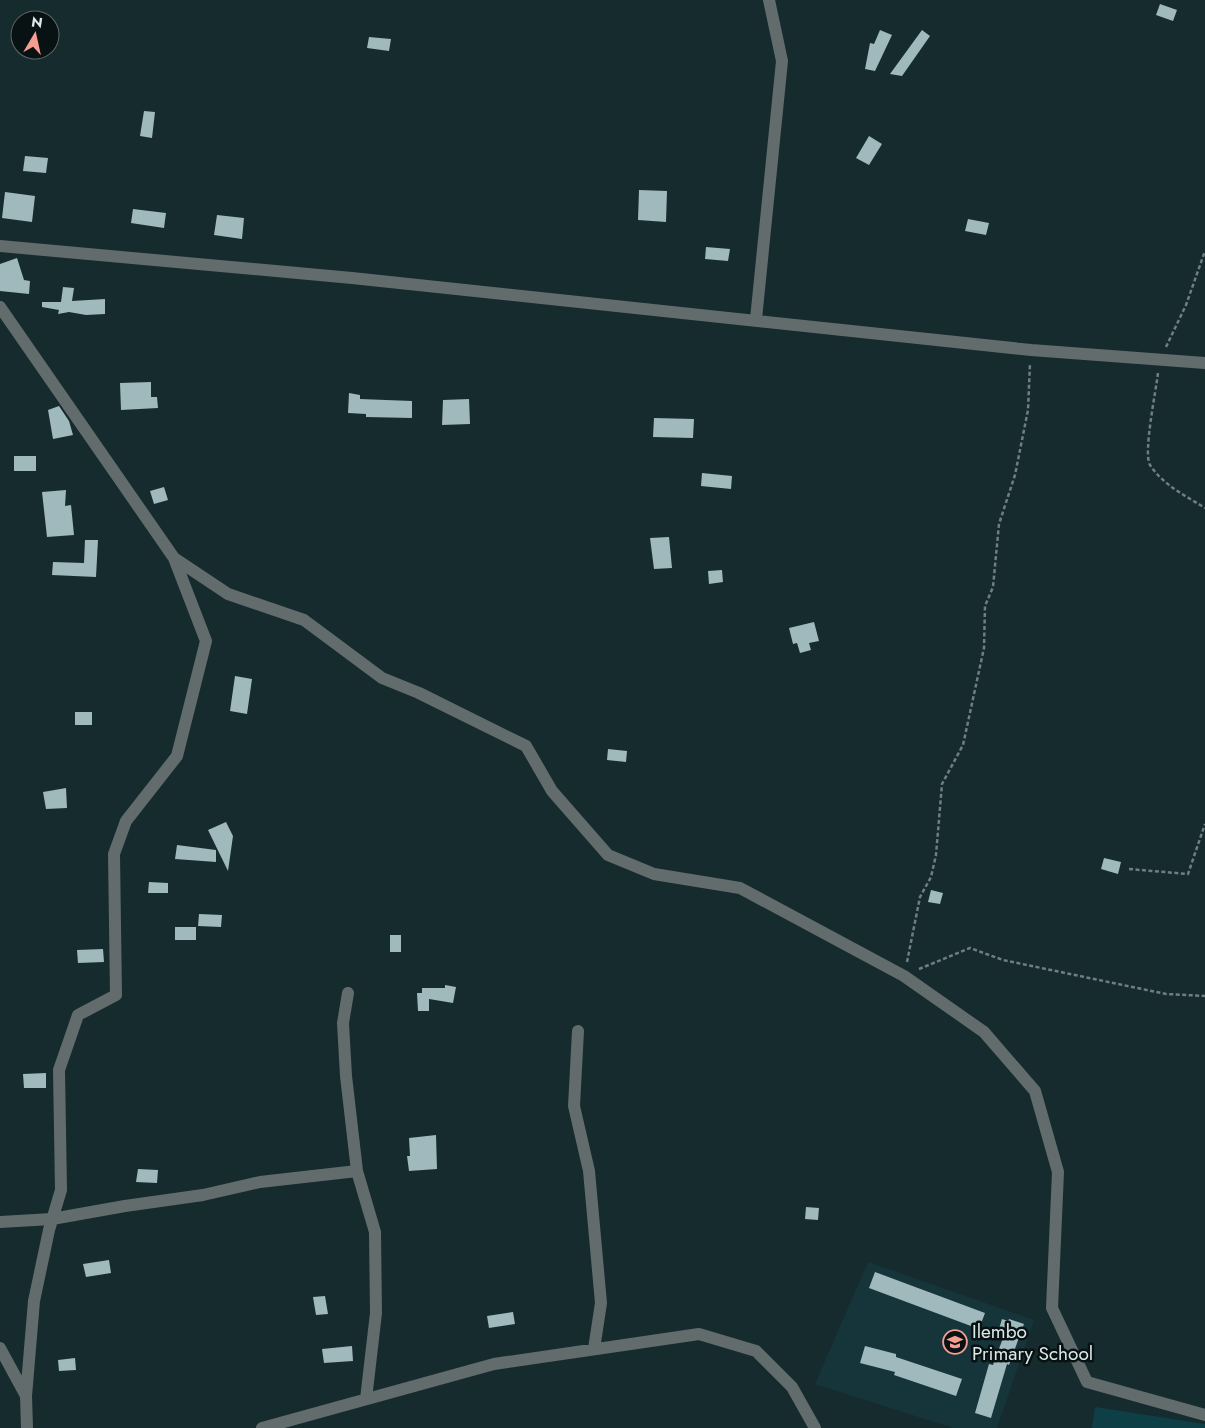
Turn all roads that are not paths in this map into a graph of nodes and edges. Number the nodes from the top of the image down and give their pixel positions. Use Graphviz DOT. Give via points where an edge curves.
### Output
graph roads {
  1 [pos="769,0"];
  2 [pos="0,246"];
  3 [pos="0,307"];
  4 [pos="756,319"];
  5 [pos="1205,363"];
  6 [pos="174,558"];
  7 [pos="348,993"];
  8 [pos="578,1031"];
  9 [pos="357,1171"];
  10 [pos="52,1219"];
  11 [pos="0,1222"];
  12 [pos="0,1348"];
  13 [pos="594,1349"];
  14 [pos="26,1396"];
  15 [pos="366,1400"];
  16 [pos="1205,1416"];
  17 [pos="28,1428"];
  18 [pos="262,1428"];
  19 [pos="815,1428"];
  1 -- 4 [label="street" via="782,62"];
  2 -- 4 [label="street"];
  3 -- 6 [label="street"];
  4 -- 5 [label="street" via="1031,350"];
  6 -- 10 [label="street" via="206,641 177,756 126,820 114,854 116,995 78,1015 59,1070 61,1190"];
  6 -- 16 [label="street" via="228,594 304,620 382,678 526,746 552,791 608,855 654,874 740,888 904,976 984,1032 1035,1091 1058,1172 1052,1308 1087,1382"];
  7 -- 9 [label="street" via="343,1023"];
  8 -- 13 [label="street" via="574,1106 589,1171 601,1303"];
  9 -- 10 [label="street" via="260,1182 203,1196"];
  9 -- 15 [label="street" via="375,1232 376,1314"];
  10 -- 11 [label="street"];
  10 -- 14 [label="street" via="34,1302"];
  12 -- 14 [label="street"];
  13 -- 15 [label="street" via="494,1364"];
  13 -- 19 [label="street" via="699,1334 756,1351 792,1387"];
  14 -- 17 [label="street"];
  15 -- 18 [label="street"];
}
